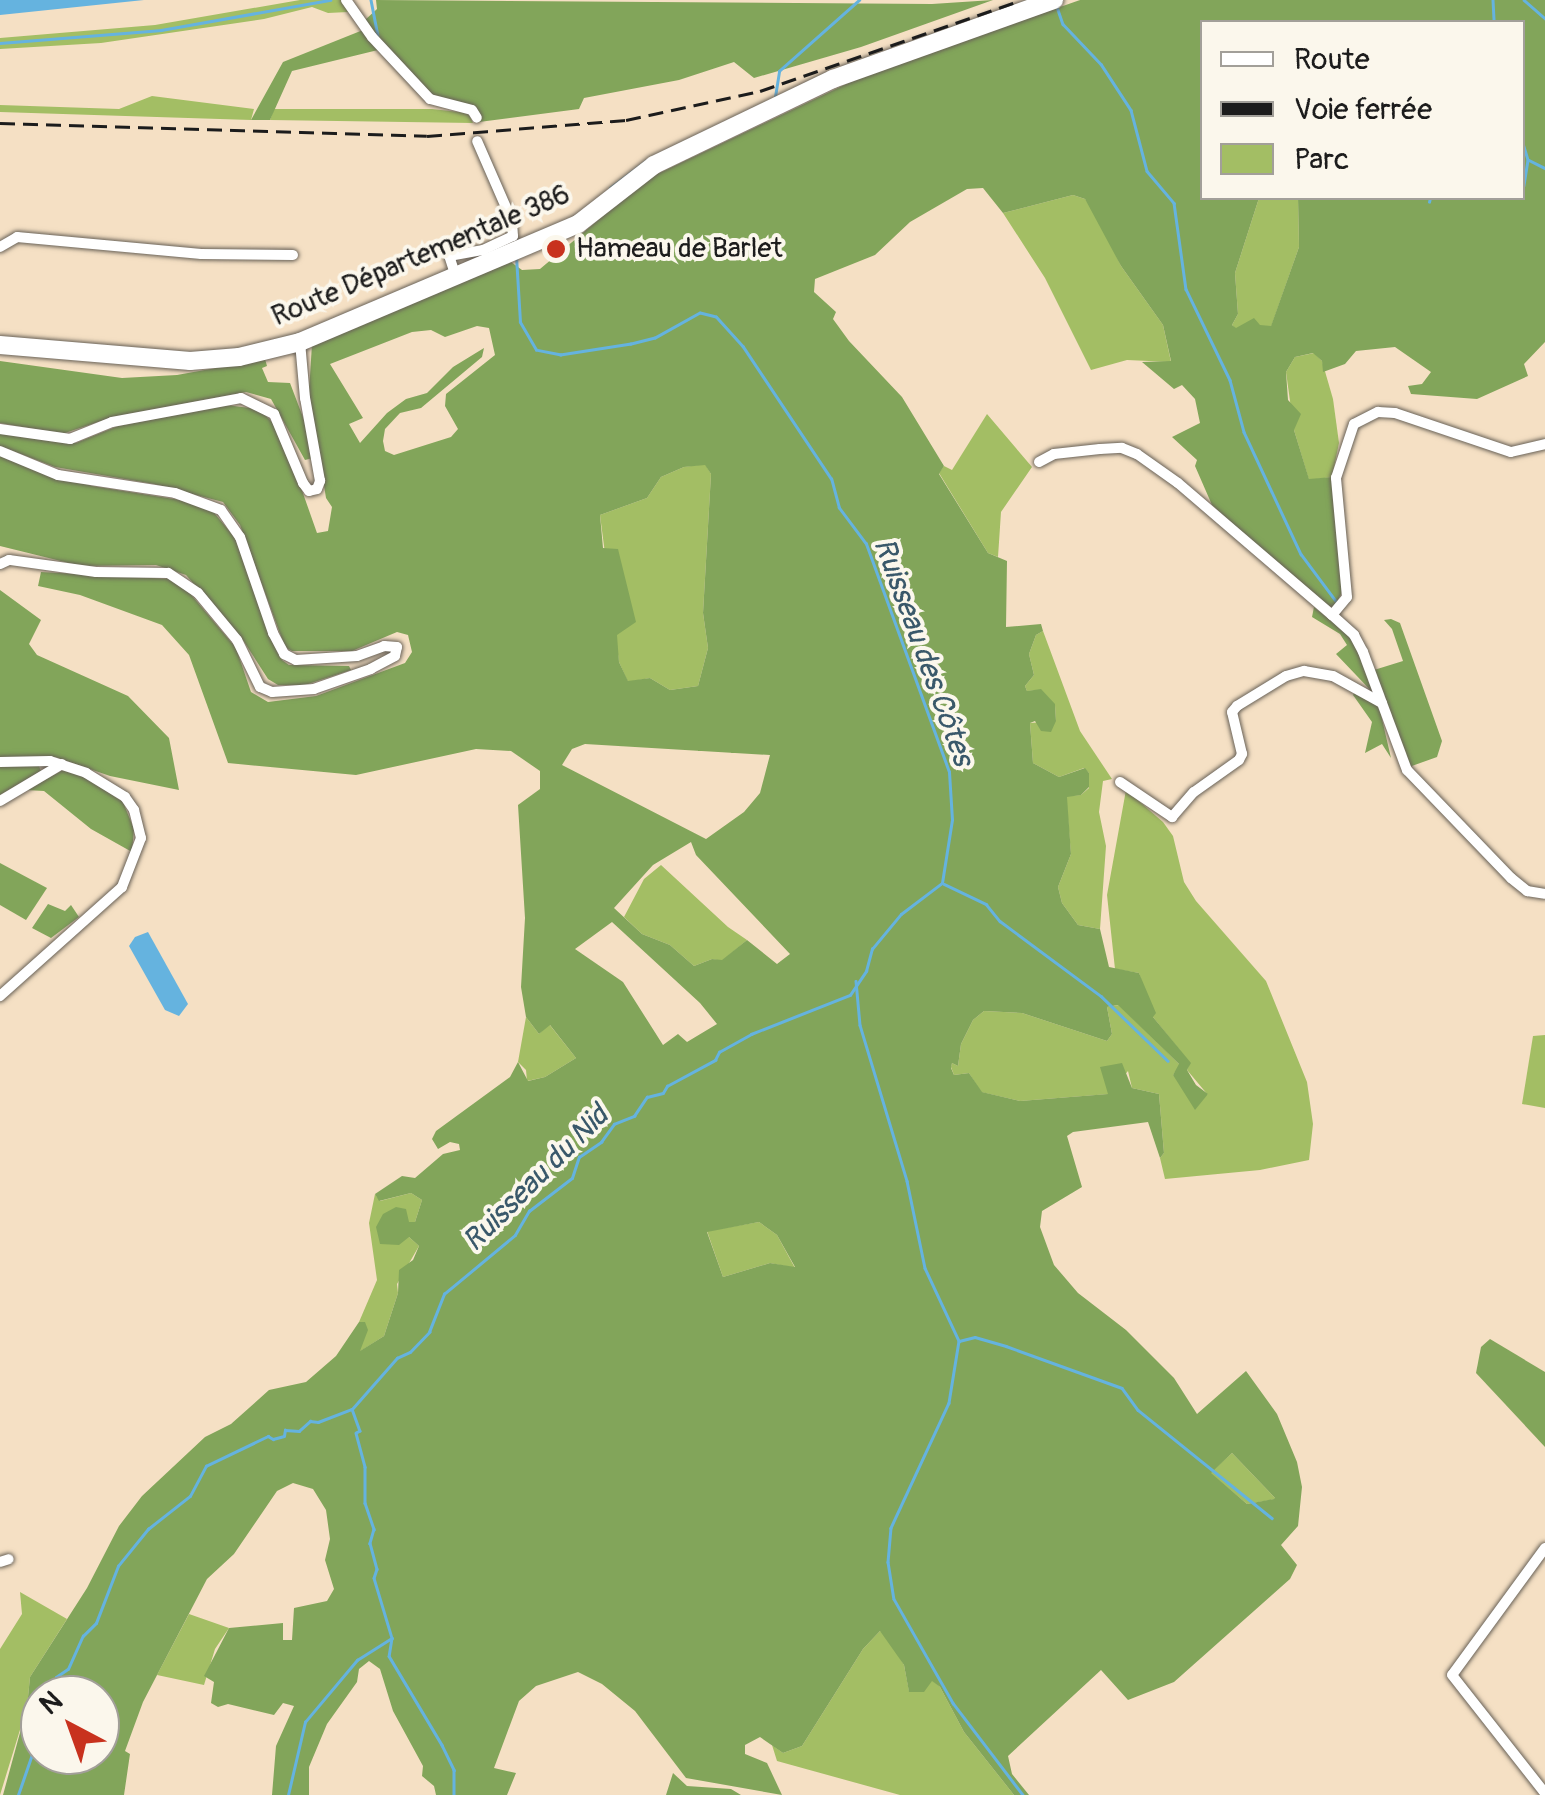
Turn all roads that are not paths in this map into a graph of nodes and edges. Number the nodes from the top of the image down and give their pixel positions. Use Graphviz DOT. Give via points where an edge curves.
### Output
graph roads {
  1 [pos="346,0"];
  2 [pos="1054,0"];
  3 [pos="477,118"];
  4 [pos="477,142"];
  5 [pos="0,236"];
  6 [pos="17,237"];
  7 [pos="0,247"];
  8 [pos="293,255"];
  9 [pos="456,278"];
  10 [pos="300,342"];
  11 [pos="0,345"];
  12 [pos="0,429"];
  13 [pos="1545,444"];
  14 [pos="0,452"];
  15 [pos="1039,462"];
  16 [pos="0,564"];
  17 [pos="1332,615"];
  18 [pos="1382,703"];
  19 [pos="0,762"];
  20 [pos="62,764"];
  21 [pos="1120,782"];
  22 [pos="0,801"];
  23 [pos="1545,894"];
  24 [pos="0,996"];
  25 [pos="1545,1548"];
  26 [pos="1545,1793"];
  1 -- 3 [label="street" via="430,98 472,110"];
  2 -- 9 [label="main road, Route Départementale 386" via="821,85 654,165 578,224"];
  4 -- 9 [label="street" via="513,236 449,256"];
  5 -- 6 [label="street"];
  6 -- 7 [label="street"];
  6 -- 8 [label="street"];
  9 -- 10 [label="main road, Route Départementale 386"];
  10 -- 11 [label="main road, Route Départementale 386" via="190,362"];
  10 -- 12 [label="street" via="320,480 309,491 274,414 241,398 112,422 70,439"];
  13 -- 17 [label="street" via="1511,452 1396,413 1378,412 1354,424 1336,478 1346,597"];
  14 -- 16 [label="street" via="58,474 221,510 240,537 284,654 296,660 397,648 395,656 314,690 272,692 260,687 236,640 198,593 168,574"];
  15 -- 17 [label="street" via="1100,449 1138,454"];
  17 -- 18 [label="street" via="1354,635"];
  18 -- 21 [label="street" via="1333,676 1286,676 1232,712 1239,760 1194,792 1172,818"];
  18 -- 23 [label="street" via="1407,770 1511,878"];
  19 -- 20 [label="street"];
  20 -- 22 [label="street"];
  20 -- 24 [label="street" via="124,797 140,827 138,848 122,887"];
  25 -- 26 [label="street" via="1452,1674"];
}
